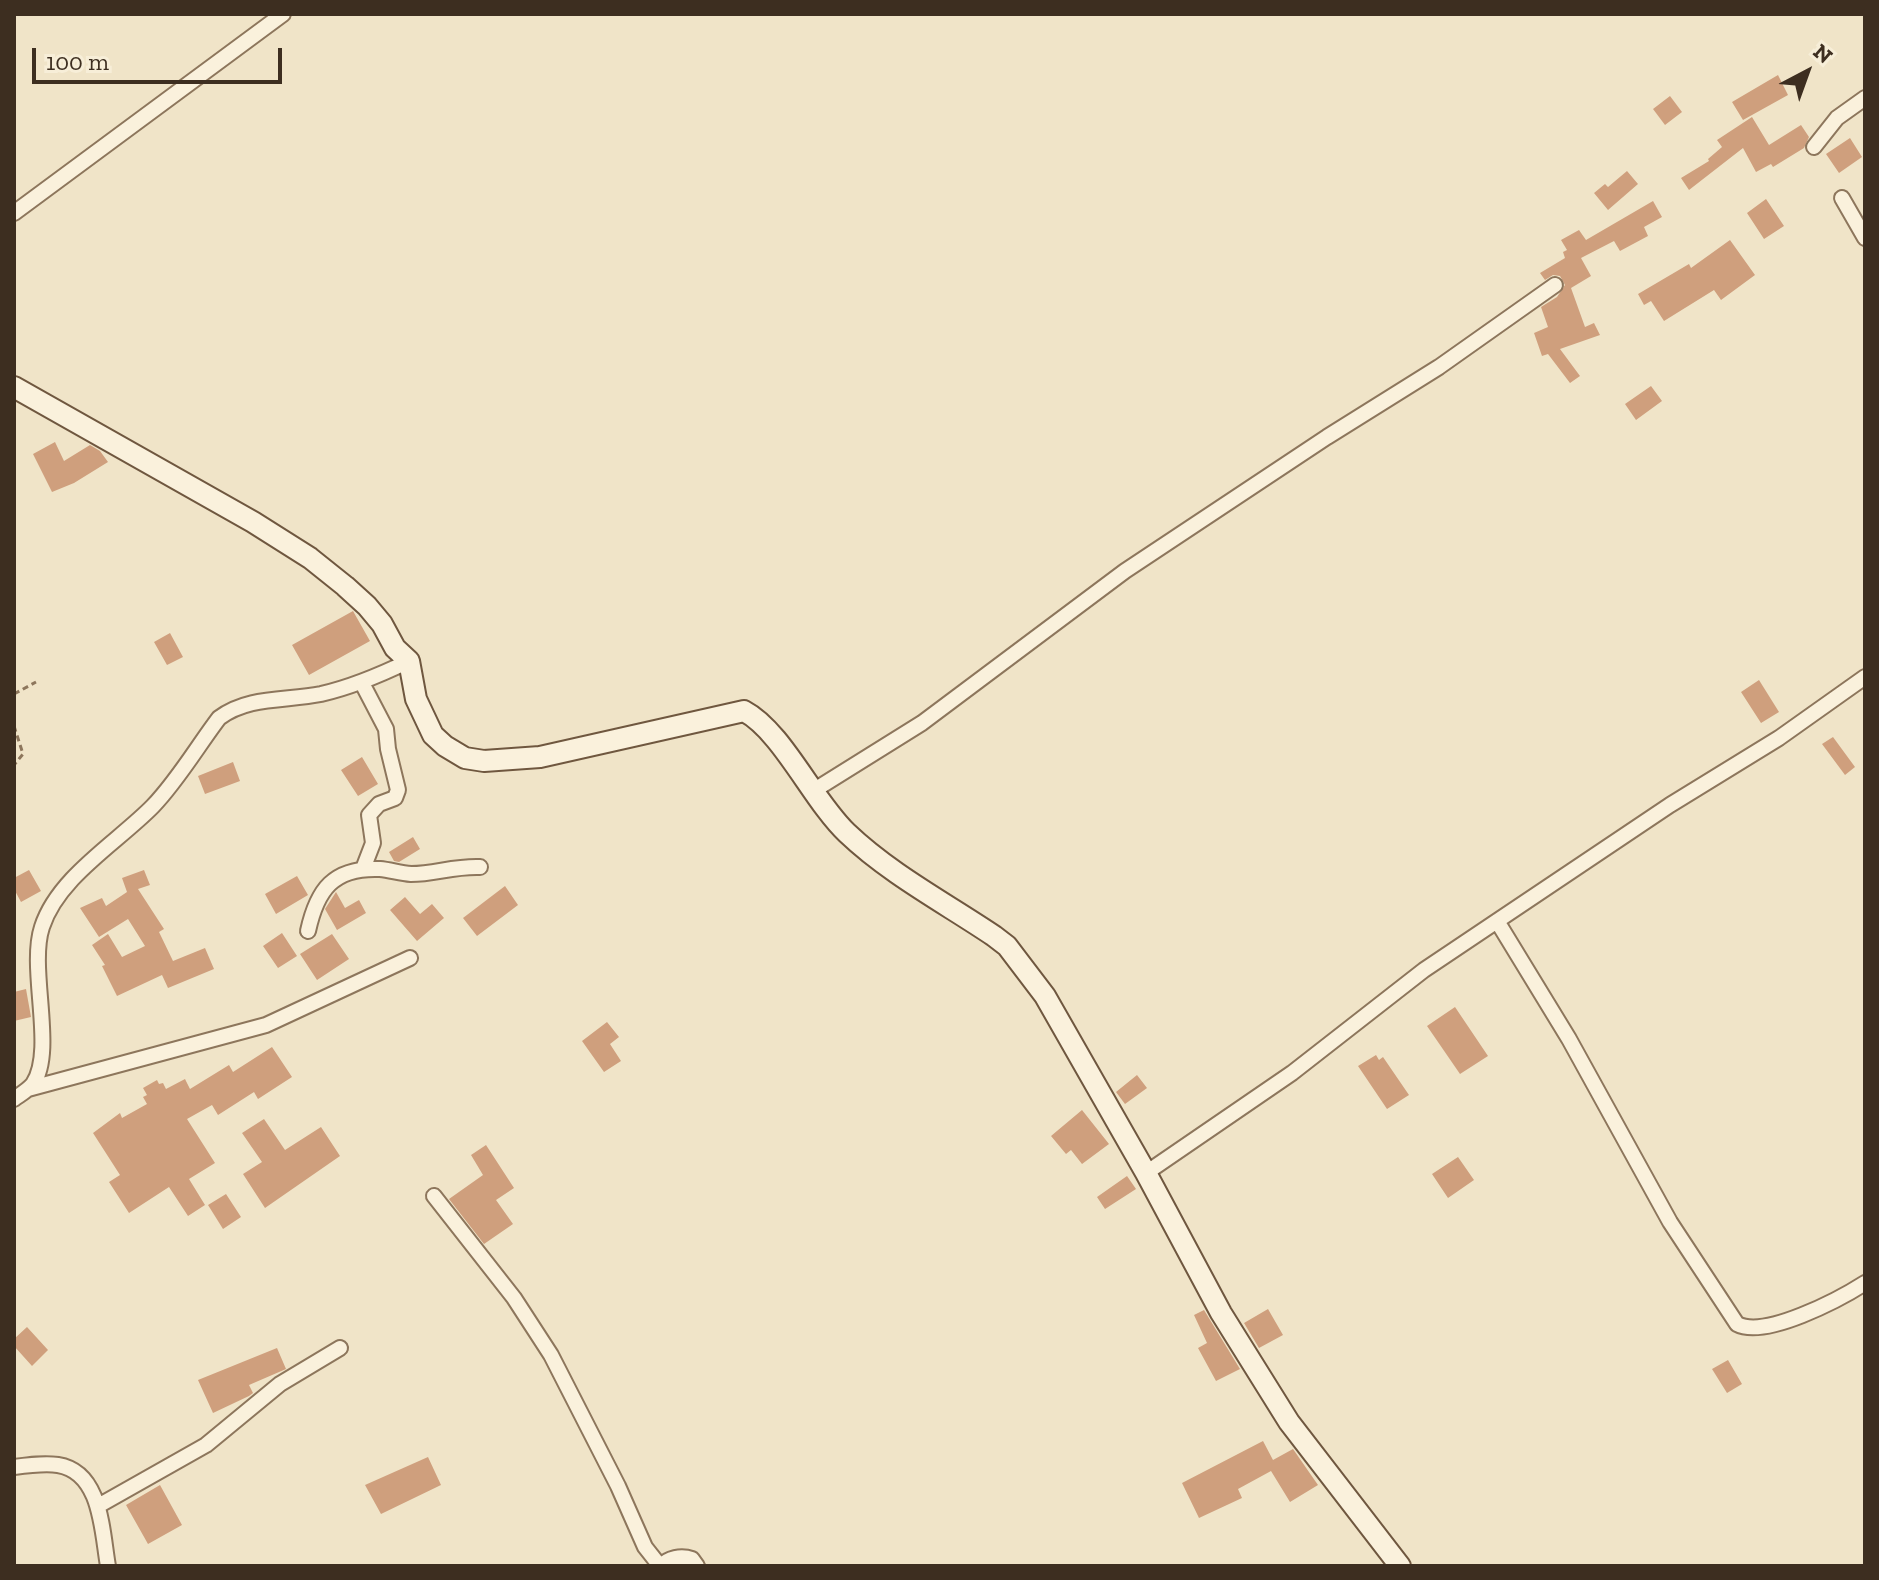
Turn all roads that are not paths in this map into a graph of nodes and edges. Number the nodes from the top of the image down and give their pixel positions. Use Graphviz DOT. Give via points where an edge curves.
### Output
graph roads {
  1 [pos="283,14"];
  2 [pos="1865,98"];
  3 [pos="1814,147"];
  4 [pos="1842,198"];
  5 [pos="14,213"];
  6 [pos="1865,238"];
  7 [pos="1555,285"];
  8 [pos="14,387"];
  9 [pos="409,661"];
  10 [pos="1865,677"];
  11 [pos="362,683"];
  12 [pos="813,791"];
  13 [pos="480,867"];
  14 [pos="363,869"];
  15 [pos="1497,921"];
  16 [pos="308,931"];
  17 [pos="410,958"];
  18 [pos="28,1089"];
  19 [pos="14,1099"];
  20 [pos="1146,1173"];
  21 [pos="434,1196"];
  22 [pos="1865,1283"];
  23 [pos="340,1348"];
  24 [pos="14,1467"];
  25 [pos="98,1506"];
  26 [pos="108,1566"];
  27 [pos="660,1566"];
  28 [pos="697,1566"];
  29 [pos="1400,1566"];
  1 -- 5 [label="street"];
  2 -- 3 [label="street" via="1837,118"];
  4 -- 6 [label="street"];
  7 -- 12 [label="street" via="1439,367 1125,571 922,723"];
  8 -- 9 [label="street" via="310,558 367,606"];
  9 -- 11 [label="street"];
  9 -- 12 [label="street" via="416,699 433,735 465,758 540,757 744,711 764,725"];
  10 -- 15 [label="street"];
  11 -- 14 [label="street" via="386,729 398,790 395,798 369,815 373,843"];
  11 -- 18 [label="street" via="232,708 156,803 67,886 41,930 41,1049 38,1072"];
  12 -- 20 [label="street" via="846,832 885,866 1007,946 1045,996"];
  13 -- 14 [label="street" via="415,874"];
  14 -- 16 [label="street" via="323,890"];
  15 -- 20 [label="street"];
  15 -- 22 [label="street" via="1670,1222 1737,1324 1751,1328 1807,1314"];
  17 -- 18 [label="street" via="266,1025"];
  18 -- 19 [label="street"];
  20 -- 29 [label="street" via="1221,1313 1289,1422"];
  21 -- 27 [label="street" via="551,1355 645,1547"];
  23 -- 25 [label="street" via="280,1384 206,1445"];
  24 -- 25 [label="street" via="44,1464 74,1470"];
  25 -- 26 [label="street"];
  27 -- 28 [label="street" via="683,1557"];
}
